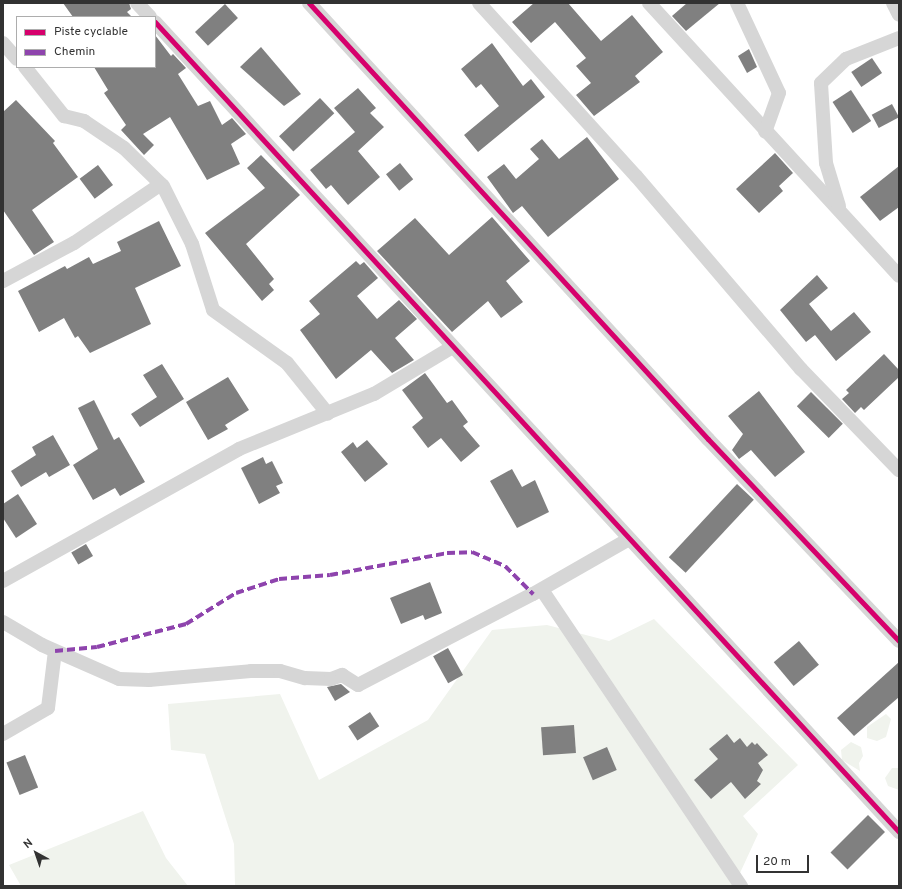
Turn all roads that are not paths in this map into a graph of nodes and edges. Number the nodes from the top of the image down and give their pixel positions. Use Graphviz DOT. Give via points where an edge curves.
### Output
graph roads {
  1 [pos="136,3"];
  2 [pos="309,3"];
  3 [pos="479,3"];
  4 [pos="649,3"];
  5 [pos="737,3"];
  6 [pos="893,3"];
  7 [pos="899,15"];
  8 [pos="149,16"];
  9 [pos="156,23"];
  10 [pos="899,38"];
  11 [pos="3,43"];
  12 [pos="16,58"];
  13 [pos="26,68"];
  14 [pos="765,132"];
  15 [pos="161,184"];
  16 [pos="840,209"];
  17 [pos="899,276"];
  18 [pos="3,281"];
  19 [pos="452,348"];
  20 [pos="328,414"];
  21 [pos="899,470"];
  22 [pos="629,539"];
  23 [pos="3,581"];
  24 [pos="542,590"];
  25 [pos="3,622"];
  26 [pos="899,641"];
  27 [pos="55,651"];
  28 [pos="3,734"];
  29 [pos="899,832"];
  30 [pos="741,886"];
  1 -- 8 [label="street"];
  2 -- 26 [label="street" via="708,439"];
  3 -- 21 [label="street" via="636,176 800,369"];
  4 -- 14 [label="street"];
  5 -- 14 [label="street" via="779,93"];
  6 -- 7 [label="street"];
  9 -- 19 [label="street" via="240,111"];
  10 -- 16 [label="street" via="846,58 821,83 826,163"];
  11 -- 12 [label="street"];
  13 -- 15 [label="street" via="64,116 84,121 124,148"];
  14 -- 16 [label="street"];
  15 -- 18 [label="street" via="74,243"];
  15 -- 20 [label="street" via="192,244 214,310 288,363"];
  16 -- 17 [label="street"];
  19 -- 20 [label="street" via="374,394"];
  19 -- 22 [label="street"];
  20 -- 23 [label="street" via="239,449"];
  22 -- 24 [label="street"];
  22 -- 29 [label="street"];
  24 -- 27 [label="street" via="358,685 342,675 331,679 305,678 280,672 251,671 149,680 119,679"];
  24 -- 30 [label="street"];
  25 -- 27 [label="street"];
  27 -- 28 [label="street" via="48,708"];
}
